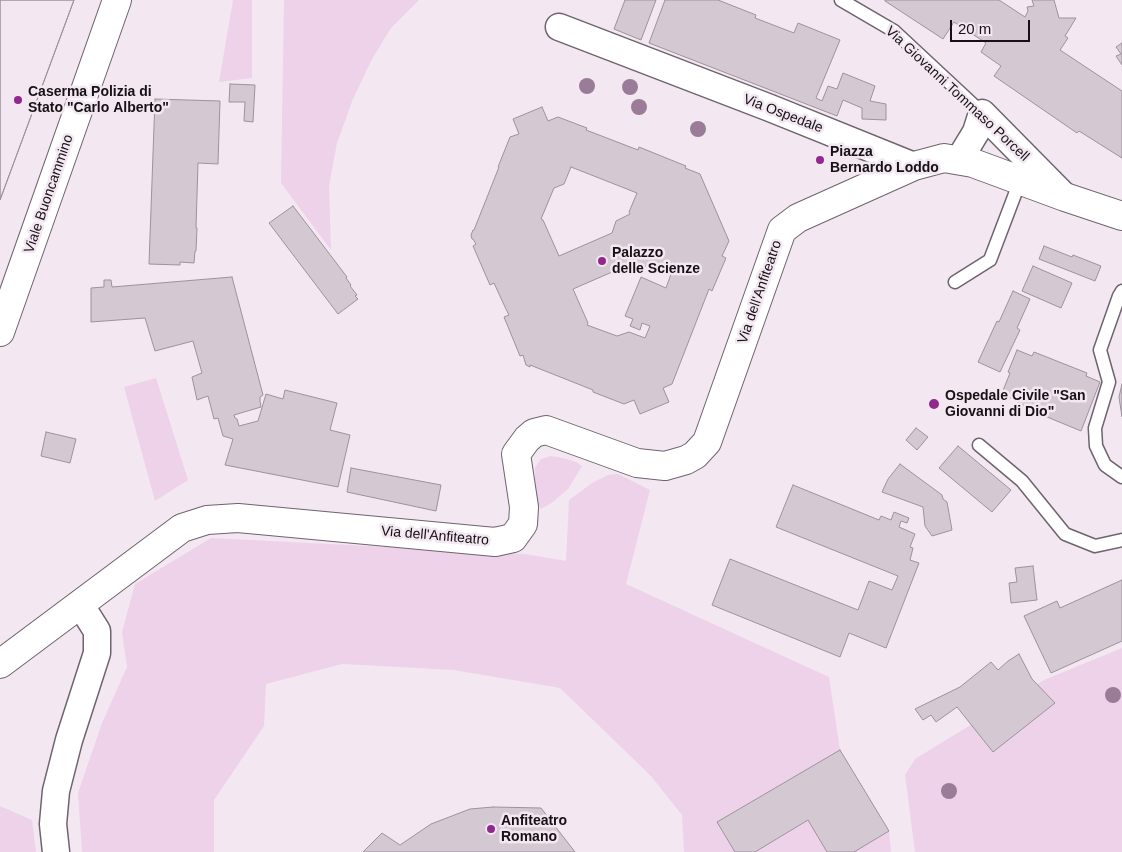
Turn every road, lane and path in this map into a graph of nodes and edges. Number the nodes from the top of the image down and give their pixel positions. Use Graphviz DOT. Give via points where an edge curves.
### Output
graph roads {
  1 [pos="117,0"];
  2 [pos="841,0"];
  3 [pos="559,27"];
  4 [pos="982,113"];
  5 [pos="959,160"];
  6 [pos="914,166"];
  7 [pos="1020,181"];
  8 [pos="1064,197"];
  9 [pos="1122,216"];
  10 [pos="955,282"];
  11 [pos="1122,291"];
  12 [pos="0,332"];
  13 [pos="979,445"];
  14 [pos="1122,477"];
  15 [pos="1122,540"];
  16 [pos="80,604"];
  17 [pos="0,664"];
  18 [pos="56,852"];
  1 -- 12 [label="street, Viale Buoncammino"];
  2 -- 4 [label="lane, Via Giovanni Tommaso Porcell" via="894,31"];
  3 -- 6 [label="street, Via Ospedale"];
  4 -- 5 [label="street" via="976,132"];
  4 -- 8 [label="street, Via Giovanni Tommaso Porcell"];
  5 -- 6 [label="street" via="944,158"];
  5 -- 7 [label="street"];
  6 -- 16 [label="street, Via dell'Anfiteatro" via="798,218 782,230 707,442 686,460 665,466 637,463 546,430 534,432 516,454 524,507 523,524 513,538 495,542 238,518 207,520 182,528"];
  7 -- 8 [label="street"];
  7 -- 10 [label="lane" via="990,260"];
  8 -- 9 [label="street"];
  11 -- 14 [label="lane" via="1100,350 1108,382 1095,428 1096,446 1105,466"];
  13 -- 15 [label="lane" via="1022,481 1065,534 1095,546"];
  16 -- 17 [label="street, Via dell'Anfiteatro"];
  16 -- 18 [label="street" via="97,631 97,653 56,791 53,824"];
}
